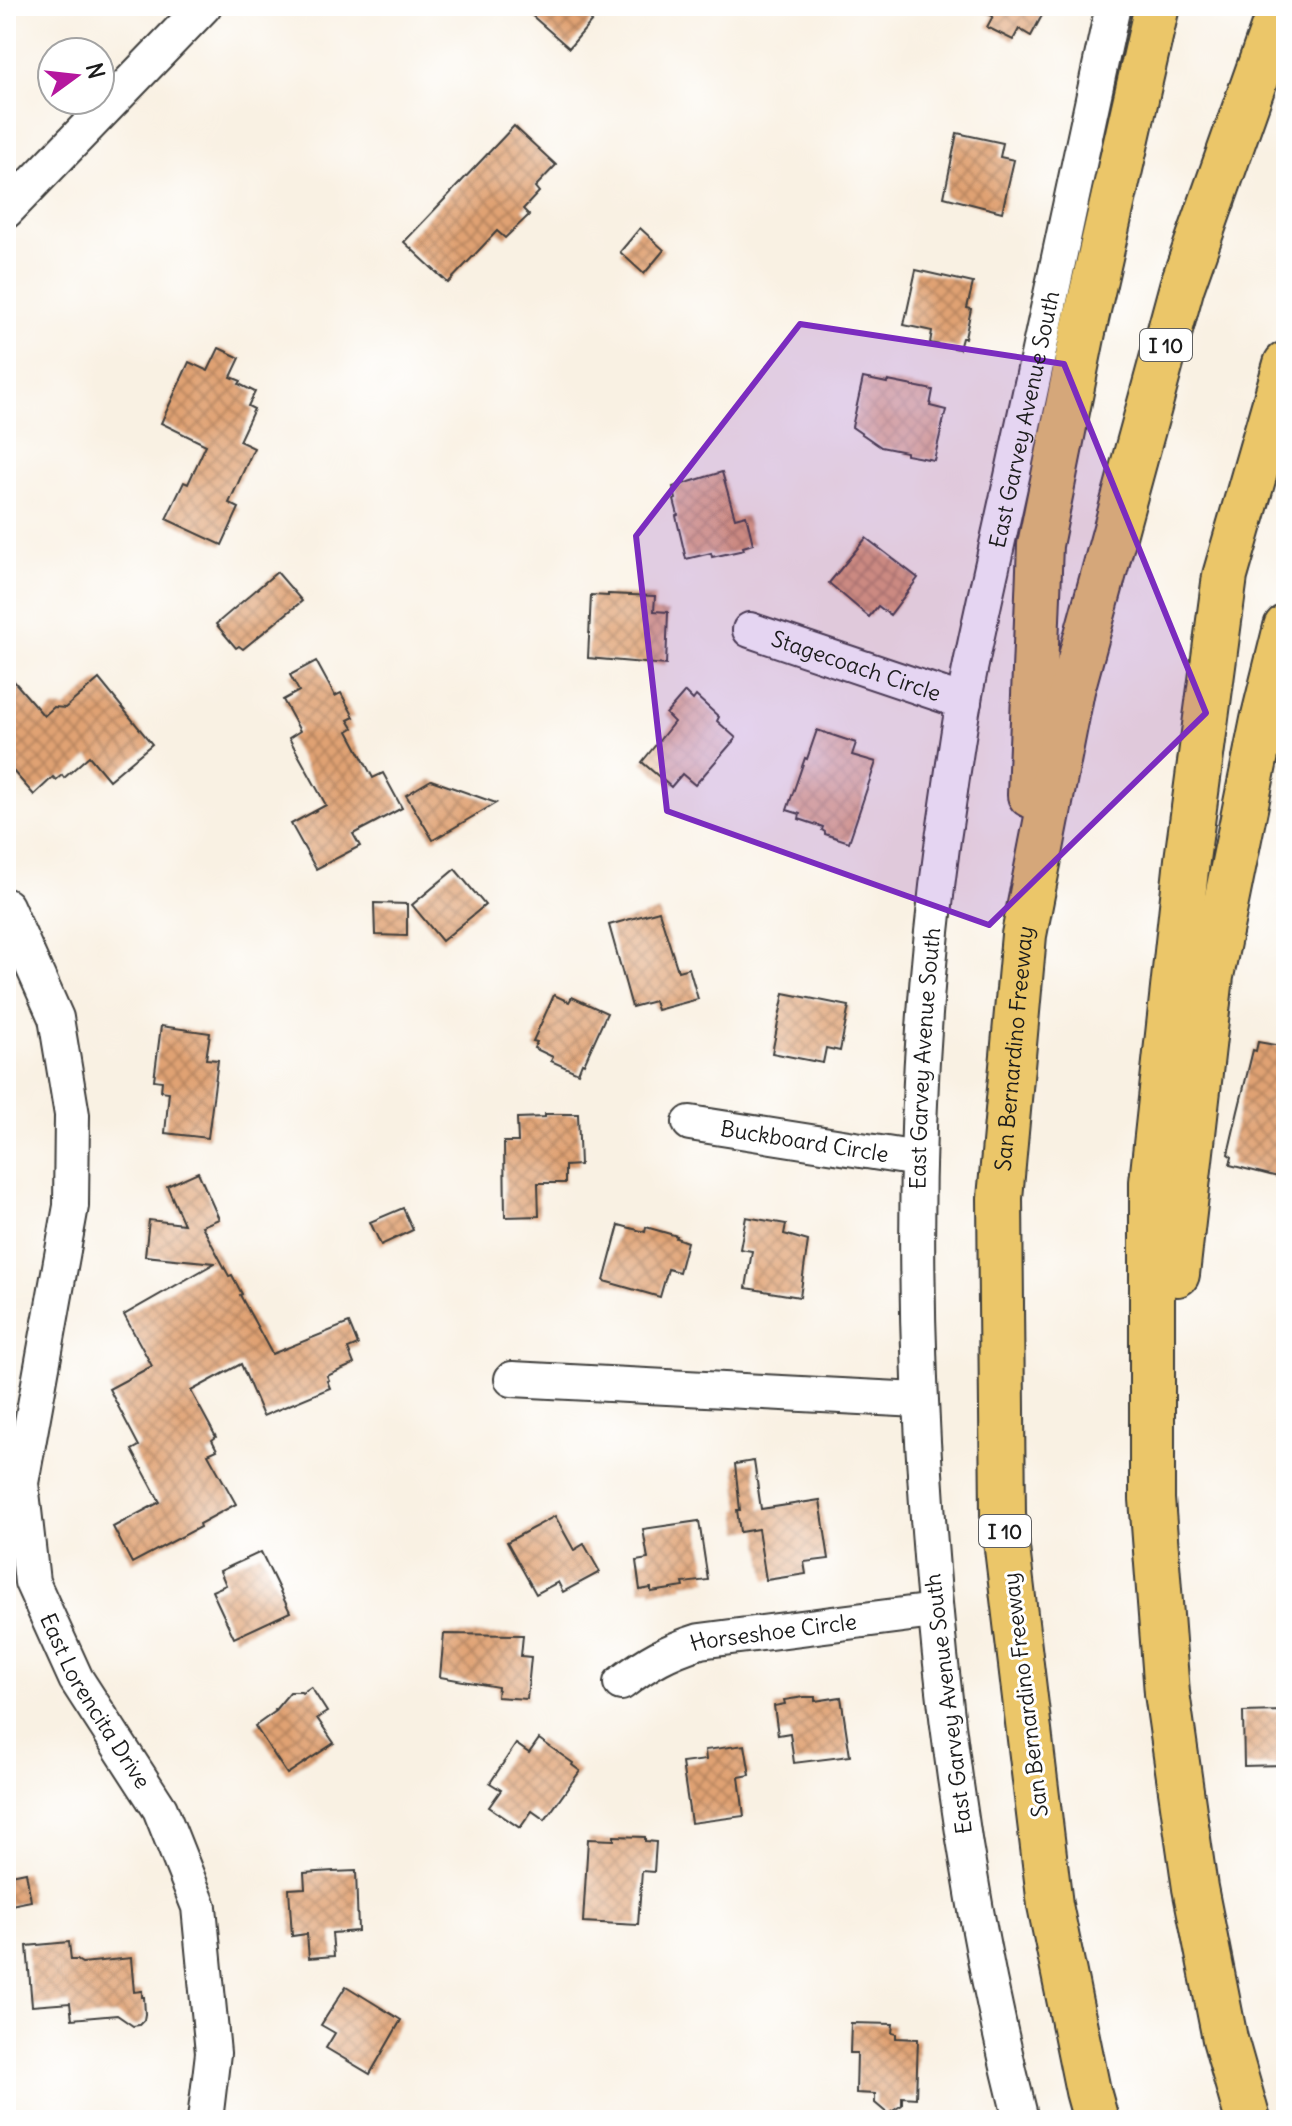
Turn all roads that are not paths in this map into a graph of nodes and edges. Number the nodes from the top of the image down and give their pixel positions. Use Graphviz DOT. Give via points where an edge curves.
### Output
graph roads {
  1 [pos="204,6"];
  2 [pos="1113,6"];
  3 [pos="1157,6"];
  4 [pos="1281,6"];
  5 [pos="6,211"];
  6 [pos="1286,364"];
  7 [pos="1286,627"];
  8 [pos="750,630"];
  9 [pos="964,702"];
  10 [pos="6,906"];
  11 [pos="1024,935"];
  12 [pos="690,1123"];
  13 [pos="918,1159"];
  14 [pos="512,1379"];
  15 [pos="919,1400"];
  16 [pos="1152,1499"];
  17 [pos="934,1611"];
  18 [pos="621,1683"];
  19 [pos="205,2120"];
  20 [pos="1021,2120"];
  21 [pos="1096,2120"];
  22 [pos="1248,2120"];
  1 -- 5 [label="street"];
  2 -- 9 [label="street, East Garvey Avenue South"];
  3 -- 11 [label="highway" via="1040,545"];
  4 -- 11 [label="highway, San Bernardino Freeway / I 10" via="1182,286 1072,690"];
  6 -- 16 [label="highway" via="1225,576 1187,860 1152,1182"];
  7 -- 16 [label="highway" via="1211,976"];
  8 -- 9 [label="street, Stagecoach Circle"];
  9 -- 13 [label="street, East Garvey Avenue South" via="934,915"];
  10 -- 19 [label="street, East Lorencita Drive" via="56,1018 72,1115 71,1206 21,1483 32,1582 76,1679 160,1809 199,1907 213,2053"];
  11 -- 21 [label="highway, San Bernardino Freeway / I 10" via="1000,1198 1003,1515 1050,1905"];
  12 -- 13 [label="street, Buckboard Circle"];
  13 -- 15 [label="street, East Garvey Avenue South"];
  14 -- 15 [label="street"];
  15 -- 17 [label="street, East Garvey Avenue South"];
  16 -- 22 [label="highway" via="1167,1693 1195,1888 1225,2039"];
  17 -- 18 [label="street, Horseshoe Circle" via="700,1641 659,1656"];
  17 -- 20 [label="street, East Garvey Avenue South" via="957,1801 992,1999"];
}
